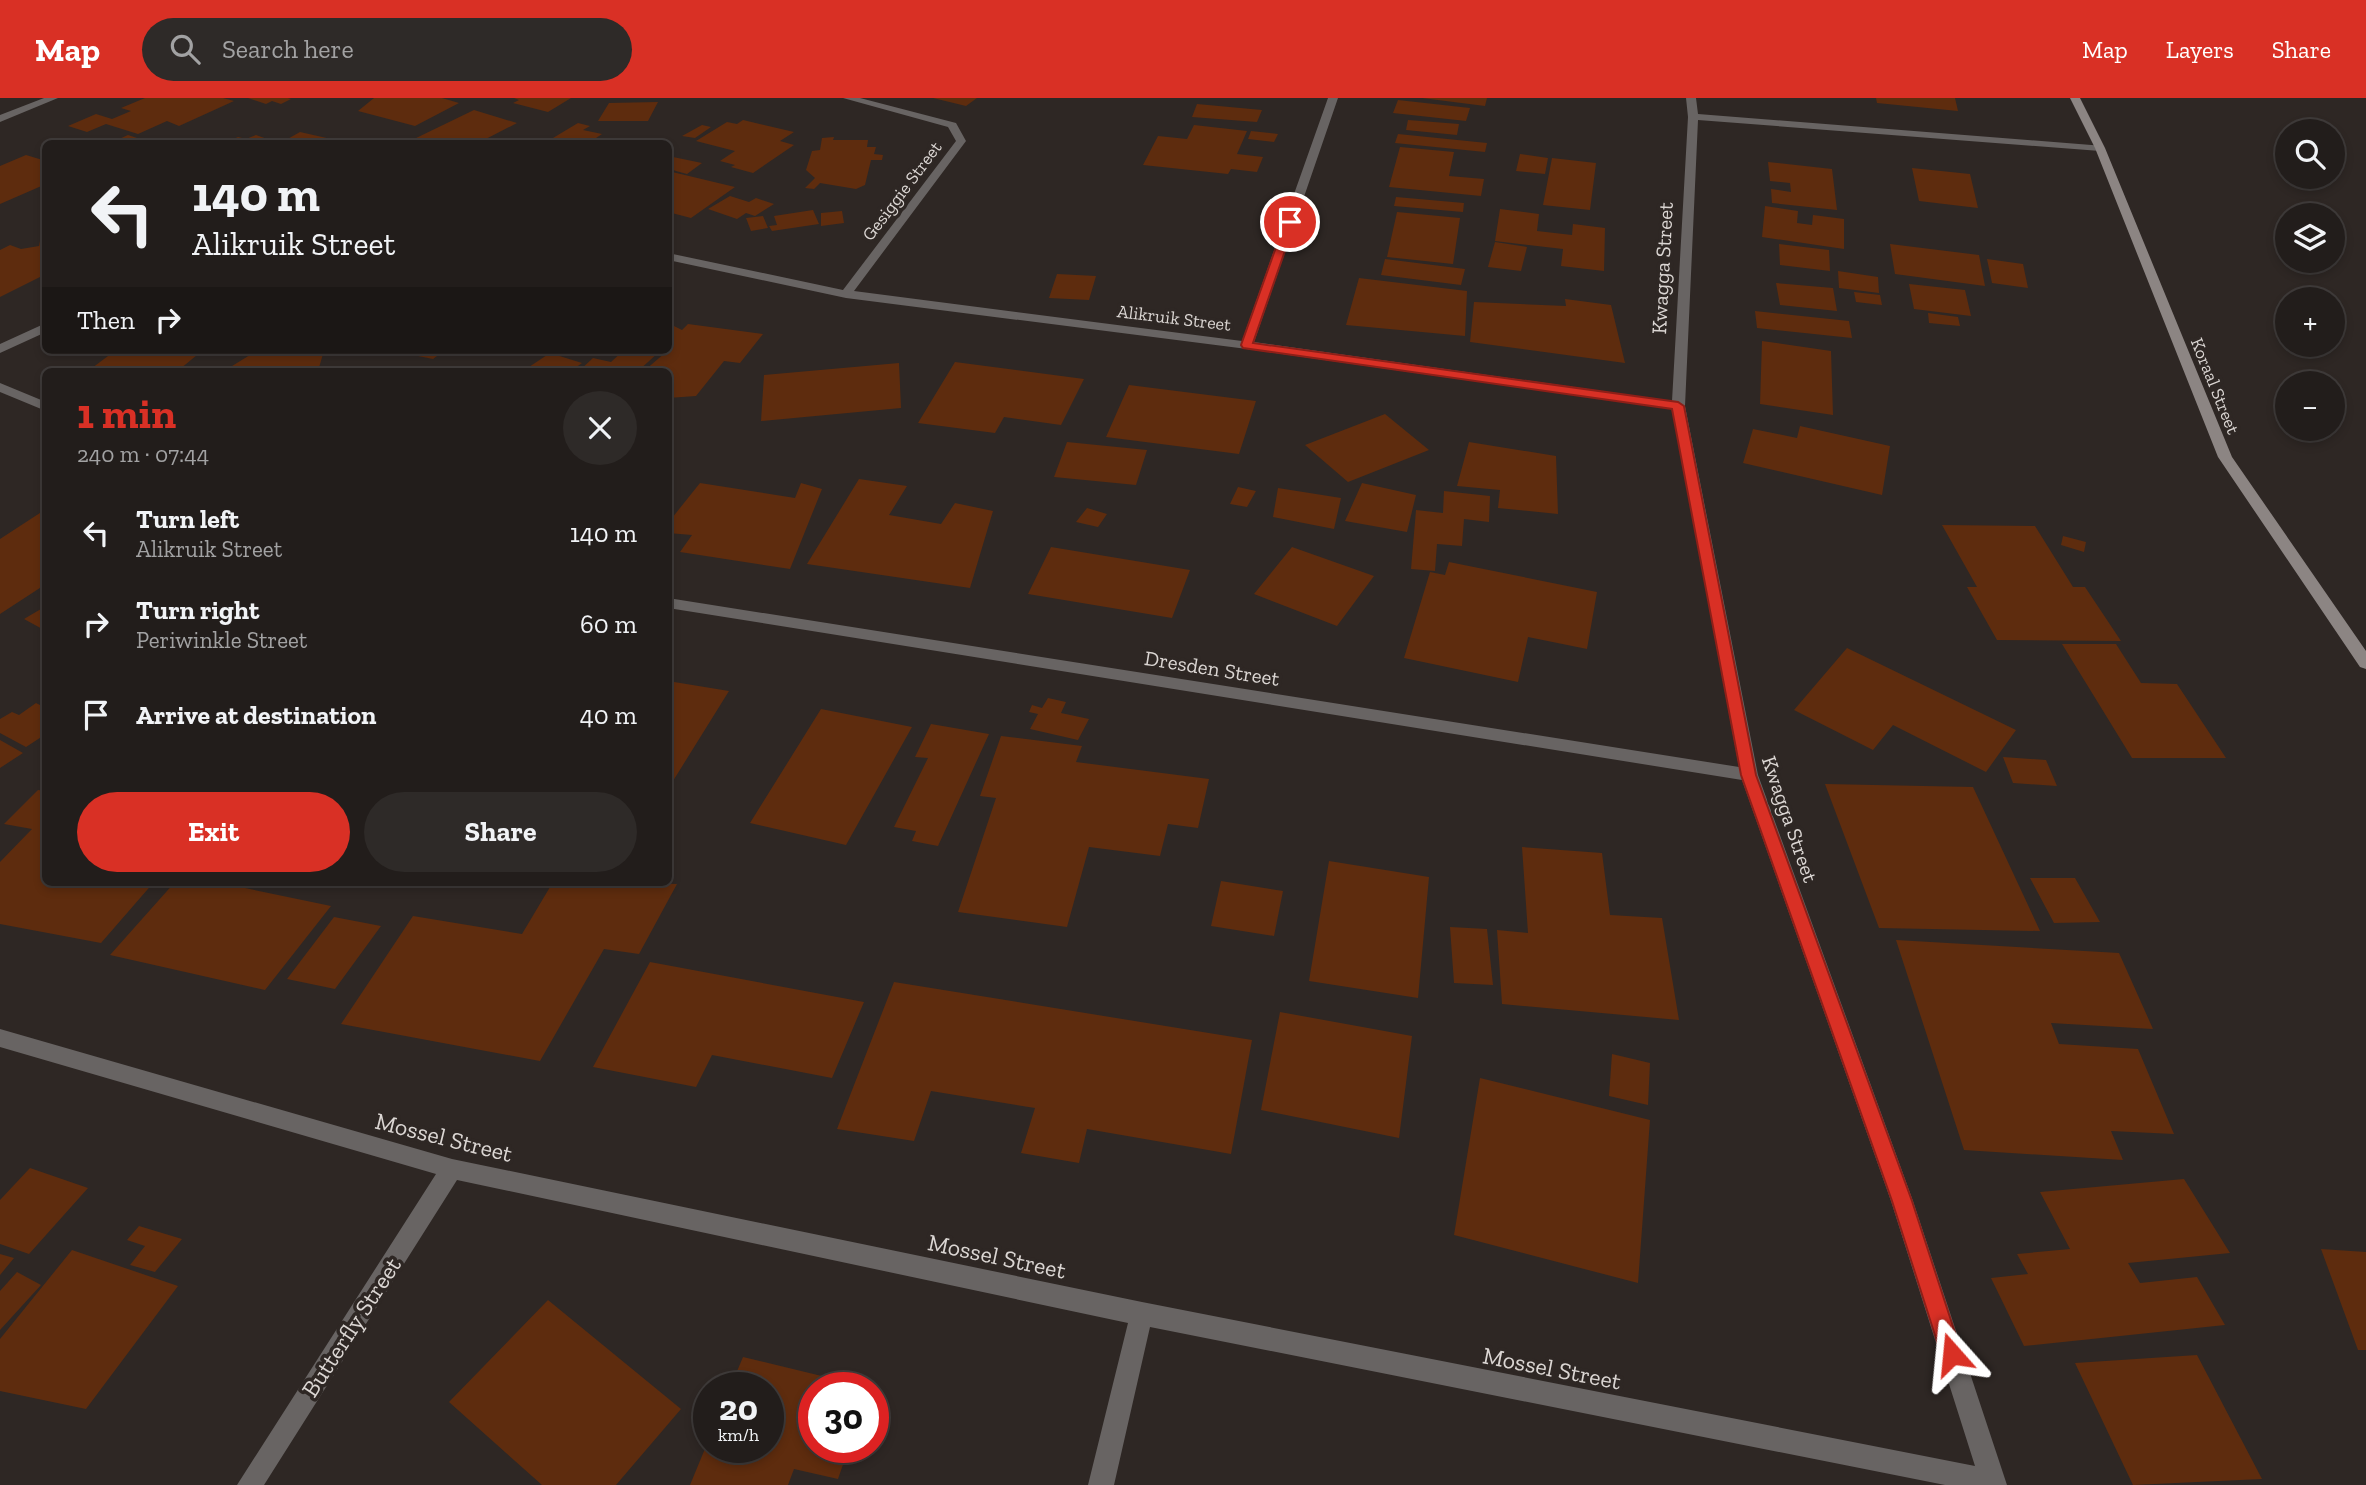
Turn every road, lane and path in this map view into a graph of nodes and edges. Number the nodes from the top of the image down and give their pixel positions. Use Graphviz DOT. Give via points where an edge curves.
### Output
graph roads {
  1 [pos="53,98"];
  2 [pos="848,98"];
  3 [pos="1333,98"];
  4 [pos="1691,98"];
  5 [pos="2075,98"];
  6 [pos="1693,117"];
  7 [pos="0,120"];
  8 [pos="2100,148"];
  9 [pos="672,257"];
  10 [pos="846,294"];
  11 [pos="42,329"];
  12 [pos="1247,345"];
  13 [pos="0,349"];
  14 [pos="0,387"];
  15 [pos="42,405"];
  16 [pos="1678,406"];
  17 [pos="672,604"];
  18 [pos="2366,663"];
  19 [pos="1749,775"];
  20 [pos="0,1038"];
  21 [pos="452,1169"];
  22 [pos="1142,1314"];
  23 [pos="1994,1484"];
  24 [pos="250,1485"];
  25 [pos="1101,1485"];
  1 -- 7 [label="street"];
  2 -- 10 [label="street, Gesiggie Street" via="952,125 961,141"];
  3 -- 12 [label="street"];
  4 -- 6 [label="street, Kwagga Street"];
  5 -- 8 [label="street, Koraal Street"];
  6 -- 8 [label="street"];
  6 -- 16 [label="street, Kwagga Street"];
  8 -- 18 [label="street, Koraal Street" via="2225,457"];
  9 -- 10 [label="street, Alikruik Street"];
  10 -- 12 [label="street, Alikruik Street"];
  11 -- 13 [label="street"];
  12 -- 16 [label="street, Alikruik Street"];
  14 -- 15 [label="street"];
  16 -- 19 [label="street, Kwagga Street"];
  17 -- 19 [label="street, Dresden Street"];
  19 -- 23 [label="street, Kwagga Street" via="1902,1201"];
  20 -- 21 [label="street, Mossel Street"];
  21 -- 22 [label="street, Mossel Street"];
  21 -- 24 [label="street, Butterfly Street"];
  22 -- 23 [label="street, Mossel Street"];
  22 -- 25 [label="street"];
}
